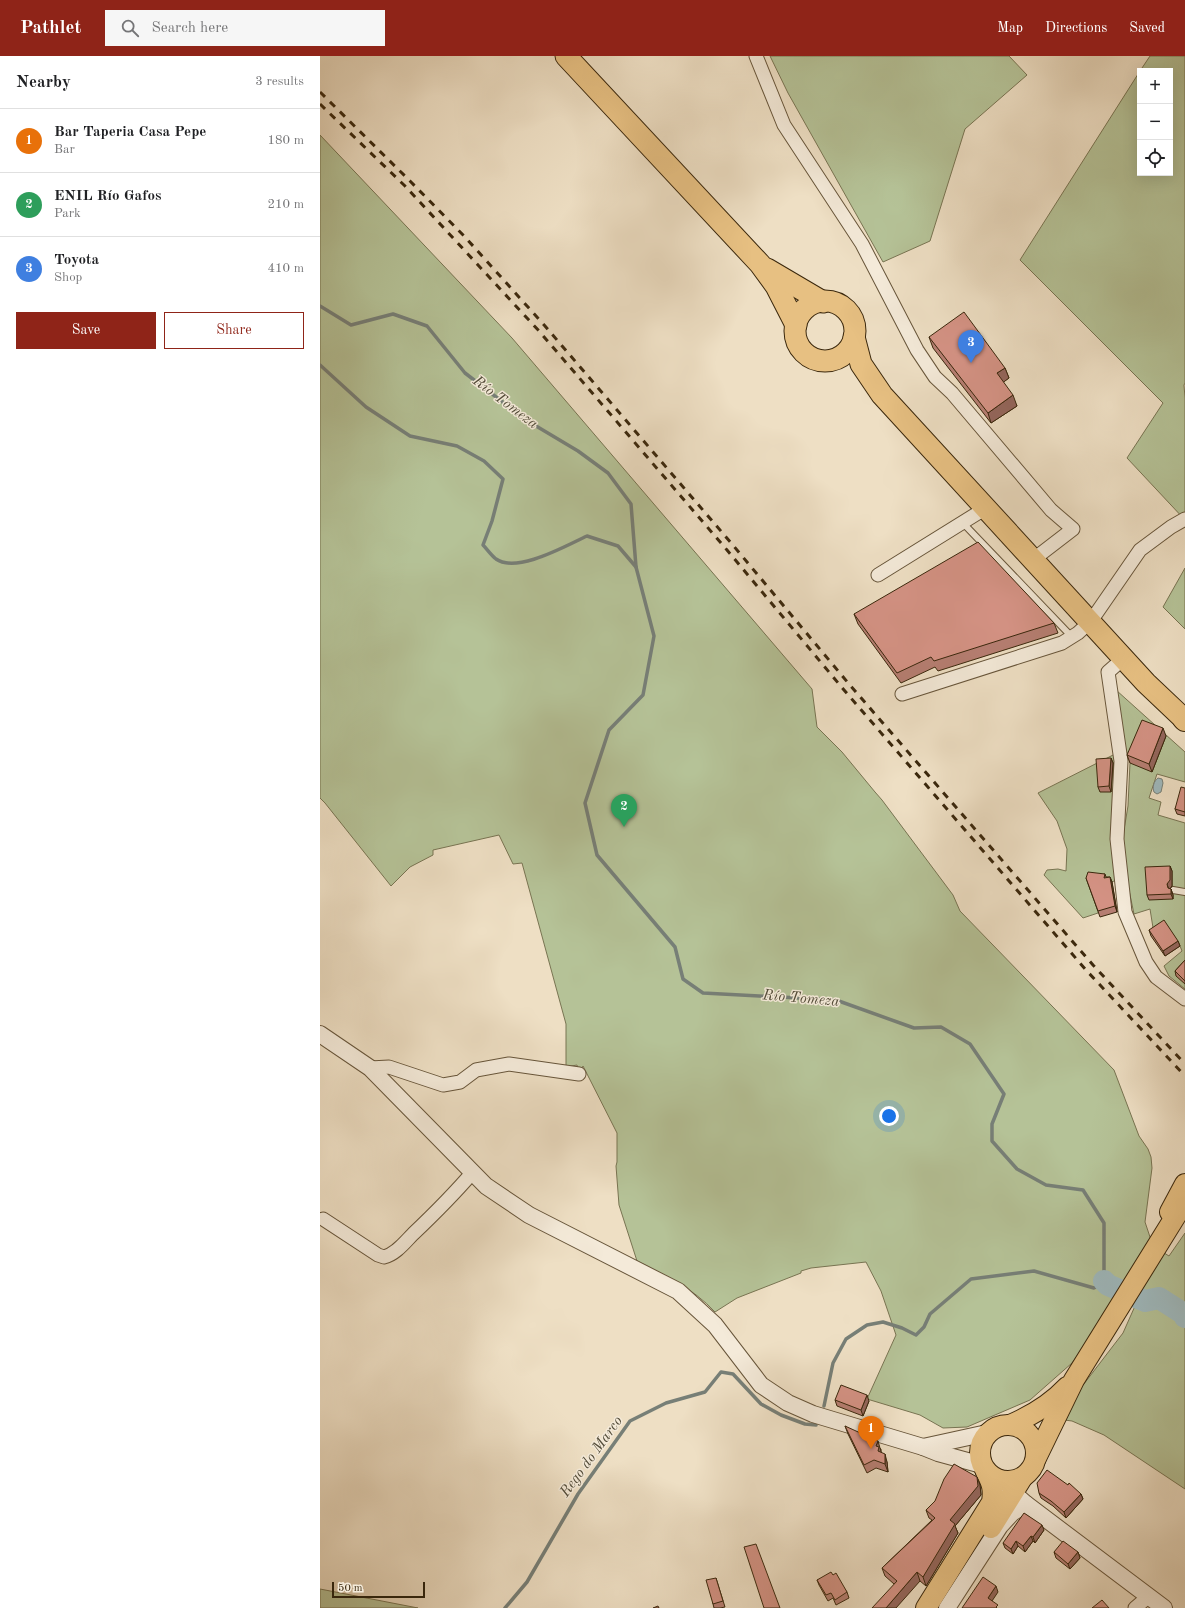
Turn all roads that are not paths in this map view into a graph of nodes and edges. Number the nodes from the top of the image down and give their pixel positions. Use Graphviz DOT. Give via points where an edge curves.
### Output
graph roads {
  1 [pos="566,56"];
  2 [pos="756,56"];
  3 [pos="760,264"];
  4 [pos="823,302"];
  5 [pos="796,325"];
  6 [pos="854,336"];
  7 [pos="826,361"];
  8 [pos="882,395"];
  9 [pos="986,508"];
  10 [pos="1185,519"];
  11 [pos="962,522"];
  12 [pos="1034,559"];
  13 [pos="878,575"];
  14 [pos="1091,621"];
  15 [pos="1072,637"];
  16 [pos="1124,658"];
  17 [pos="902,694"];
  18 [pos="1185,720"];
  19 [pos="1173,890"];
  20 [pos="1185,892"];
  21 [pos="1185,999"];
  22 [pos="320,1034"];
  23 [pos="370,1068"];
  24 [pos="579,1074"];
  25 [pos="472,1173"];
  26 [pos="1185,1184"];
  27 [pos="1185,1202"];
  28 [pos="1180,1214"];
  29 [pos="323,1219"];
  30 [pos="1164,1237"];
  31 [pos="1074,1380"];
  32 [pos="1010,1425"];
  33 [pos="987,1433"];
  34 [pos="923,1447"];
  35 [pos="1014,1482"];
  36 [pos="1148,1597"];
  37 [pos="926,1608"];
  38 [pos="942,1608"];
  39 [pos="947,1608"];
  40 [pos="1135,1608"];
  41 [pos="1164,1608"];
  1 -- 3 [label="highway"];
  2 -- 12 [label="street" via="784,125 862,244 917,350 935,377 952,393 1051,510 1073,530"];
  3 -- 4 [label="highway"];
  3 -- 5 [label="highway" via="776,286"];
  4 -- 5 [label="highway" via="804,310"];
  4 -- 6 [label="highway" via="836,303 846,309 854,326"];
  5 -- 7 [label="highway" via="796,339 804,352 810,357"];
  6 -- 7 [label="highway" via="845,354 835,360"];
  6 -- 8 [label="highway" via="861,364"];
  7 -- 8 [label="highway" via="842,368"];
  8 -- 9 [label="highway"];
  9 -- 11 [label="street"];
  9 -- 12 [label="highway"];
  10 -- 14 [label="street" via="1140,550"];
  11 -- 13 [label="street"];
  11 -- 15 [label="lane"];
  12 -- 14 [label="highway"];
  14 -- 15 [label="street"];
  14 -- 16 [label="highway"];
  15 -- 17 [label="street" via="1062,643"];
  16 -- 18 [label="highway" via="1164,702"];
  16 -- 21 [label="street" via="1108,672 1121,761 1117,839 1125,912 1146,962 1156,977"];
  19 -- 20 [label="lane"];
  22 -- 23 [label="street"];
  23 -- 24 [label="street" via="389,1067 443,1085 460,1082 476,1070 509,1064"];
  23 -- 25 [label="street"];
  25 -- 29 [label="street" via="450,1198 388,1256 378,1255"];
  25 -- 34 [label="street" via="486,1186 529,1214 678,1292 715,1325 761,1385 788,1403 813,1414"];
  26 -- 30 [label="main road" via="1167,1220"];
  27 -- 28 [label="main road"];
  28 -- 30 [label="main road"];
  30 -- 31 [label="main road"];
  31 -- 32 [label="main road" via="1061,1394 1037,1412"];
  31 -- 35 [label="main road"];
  32 -- 33 [label="main road" via="1001,1425"];
  32 -- 35 [label="main road" via="1025,1430 1036,1451"];
  33 -- 34 [label="street"];
  33 -- 35 [label="main road" via="982,1440 979,1457"];
  34 -- 35 [label="street"];
  35 -- 36 [label="street"];
  35 -- 37 [label="main road" via="993,1484 992,1502"];
  35 -- 38 [label="main road"];
  35 -- 39 [label="street" via="1012,1513 1000,1526"];
  36 -- 40 [label="street"];
  36 -- 41 [label="street"];
}
